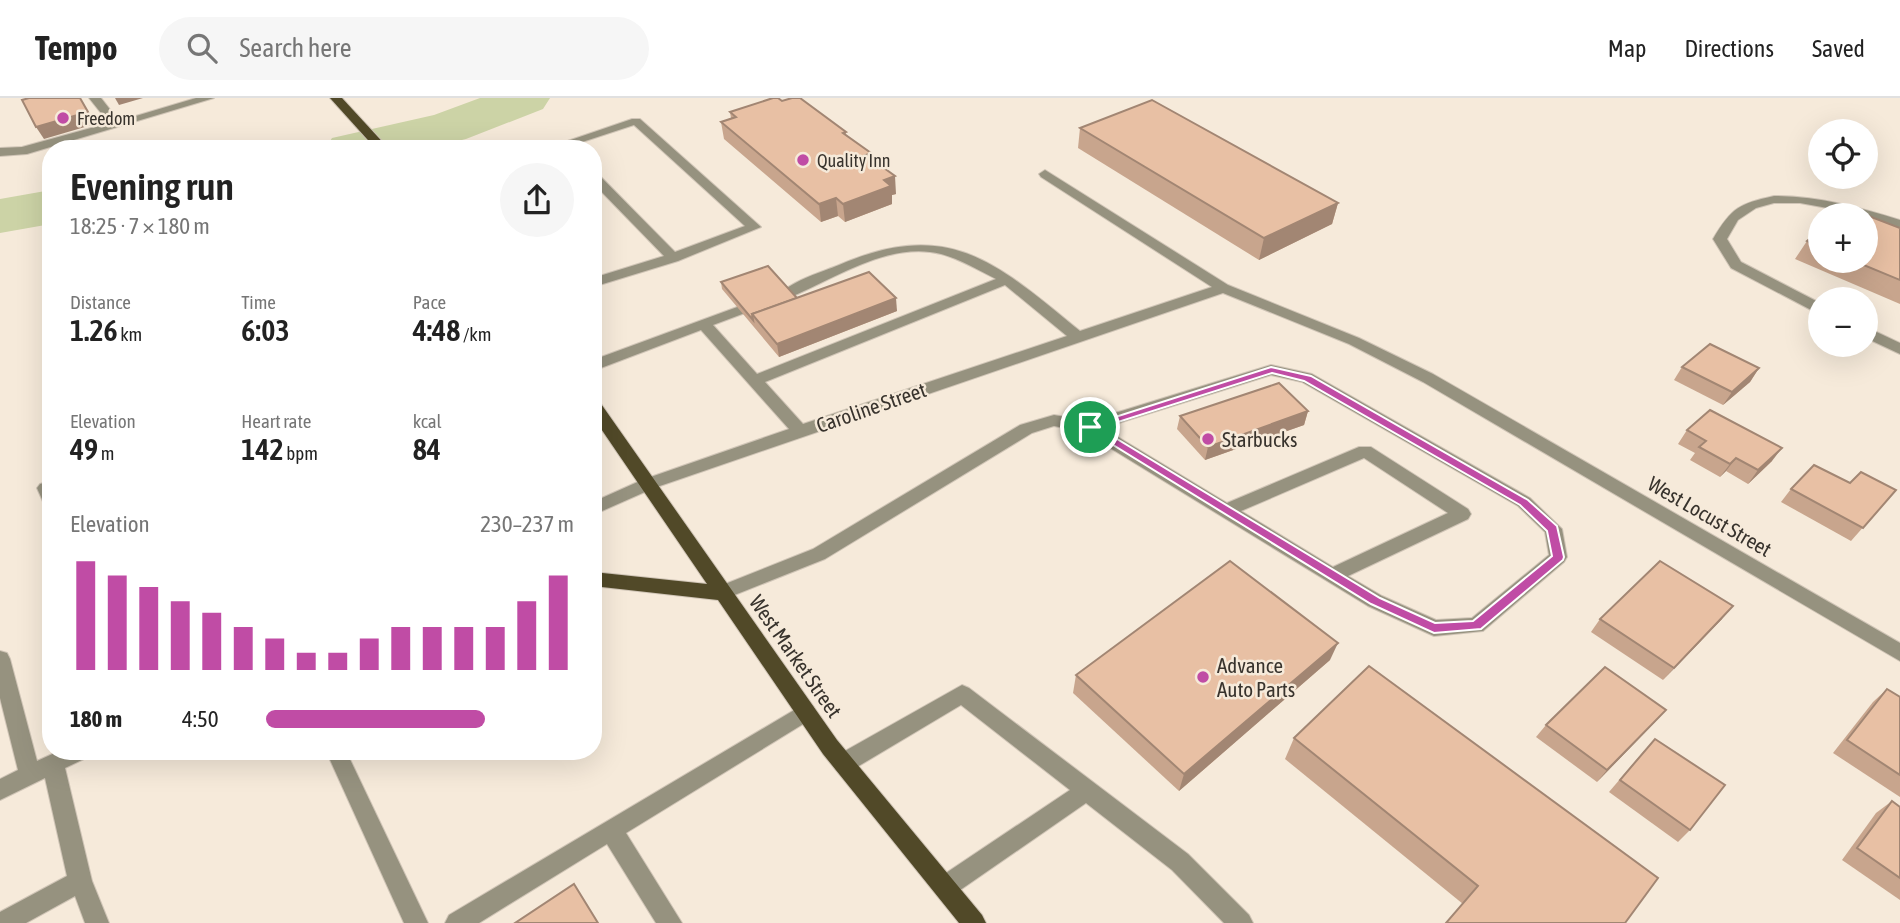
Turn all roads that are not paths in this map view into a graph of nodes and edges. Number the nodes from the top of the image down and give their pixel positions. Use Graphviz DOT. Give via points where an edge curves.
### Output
graph roads {
  1 [pos="95,98"];
  2 [pos="208,98"];
  3 [pos="336,98"];
  4 [pos="116,125"];
  5 [pos="64,140"];
  6 [pos="375,140"];
  7 [pos="577,140"];
  8 [pos="42,146"];
  9 [pos="0,152"];
  10 [pos="1045,174"];
  11 [pos="602,185"];
  12 [pos="1900,224"];
  13 [pos="673,258"];
  14 [pos="1007,279"];
  15 [pos="602,280"];
  16 [pos="1223,288"];
  17 [pos="788,293"];
  18 [pos="1808,303"];
  19 [pos="740,310"];
  20 [pos="704,324"];
  21 [pos="1078,337"];
  22 [pos="1878,338"];
  23 [pos="1900,349"];
  24 [pos="602,363"];
  25 [pos="756,380"];
  26 [pos="602,418"];
  27 [pos="1090,427"];
  28 [pos="800,431"];
  29 [pos="648,484"];
  30 [pos="602,505"];
  31 [pos="1226,510"];
  32 [pos="1333,575"];
  33 [pos="602,580"];
  34 [pos="722,593"];
  35 [pos="1900,653"];
  36 [pos="0,659"];
  37 [pos="806,712"];
  38 [pos="61,760"];
  39 [pos="339,760"];
  40 [pos="844,763"];
  41 [pos="53,764"];
  42 [pos="30,775"];
  43 [pos="0,790"];
  44 [pos="1087,790"];
  45 [pos="611,830"];
  46 [pos="80,881"];
  47 [pos="944,887"];
  48 [pos="3,923"];
  49 [pos="97,923"];
  50 [pos="416,923"];
  51 [pos="457,923"];
  52 [pos="670,923"];
  53 [pos="974,923"];
  54 [pos="1241,923"];
  1 -- 4 [label="street"];
  2 -- 4 [label="street"];
  3 -- 6 [label="main road"];
  4 -- 5 [label="street"];
  7 -- 13 [label="street" via="636,121 754,227"];
  8 -- 9 [label="street"];
  10 -- 16 [label="street, West Locust Street"];
  11 -- 13 [label="street"];
  12 -- 18 [label="street" via="1811,200 1778,198 1749,205 1725,225 1720,239 1736,265"];
  13 -- 15 [label="street"];
  14 -- 17 [label="street" via="937,249 910,247 875,256"];
  14 -- 21 [label="street"];
  14 -- 25 [label="street"];
  16 -- 21 [label="street, Caroline Street"];
  16 -- 35 [label="street, West Locust Street" via="1354,341 1428,378"];
  19 -- 20 [label="street"];
  20 -- 24 [label="street"];
  20 -- 25 [label="street"];
  21 -- 28 [label="street, Caroline Street"];
  22 -- 23 [label="street"];
  25 -- 28 [label="street"];
  26 -- 29 [label="main road, West Market Street"];
  27 -- 31 [label="street"];
  27 -- 32 [label="street" via="1271,370 1307,378 1524,502 1553,529 1558,557 1476,626 1434,628"];
  27 -- 34 [label="street" via="1054,421 1026,429 819,554"];
  28 -- 29 [label="street, Caroline Street"];
  29 -- 30 [label="street, Caroline Street"];
  29 -- 34 [label="main road, West Market Street"];
  31 -- 32 [label="street"];
  31 -- 32 [label="street" via="1364,451 1462,514"];
  33 -- 34 [label="main road"];
  34 -- 37 [label="main road, West Market Street"];
  36 -- 42 [label="street"];
  37 -- 40 [label="main road, West Market Street"];
  37 -- 45 [label="street"];
  38 -- 41 [label="street"];
  39 -- 50 [label="street"];
  40 -- 44 [label="street" via="962,694"];
  40 -- 47 [label="main road, West Market Street"];
  41 -- 42 [label="street"];
  41 -- 46 [label="street"];
  42 -- 43 [label="street"];
  44 -- 47 [label="street"];
  44 -- 54 [label="street" via="1180,862"];
  45 -- 51 [label="street"];
  45 -- 52 [label="street"];
  46 -- 48 [label="street"];
  46 -- 49 [label="street"];
  47 -- 53 [label="main road, West Market Street"];
}
